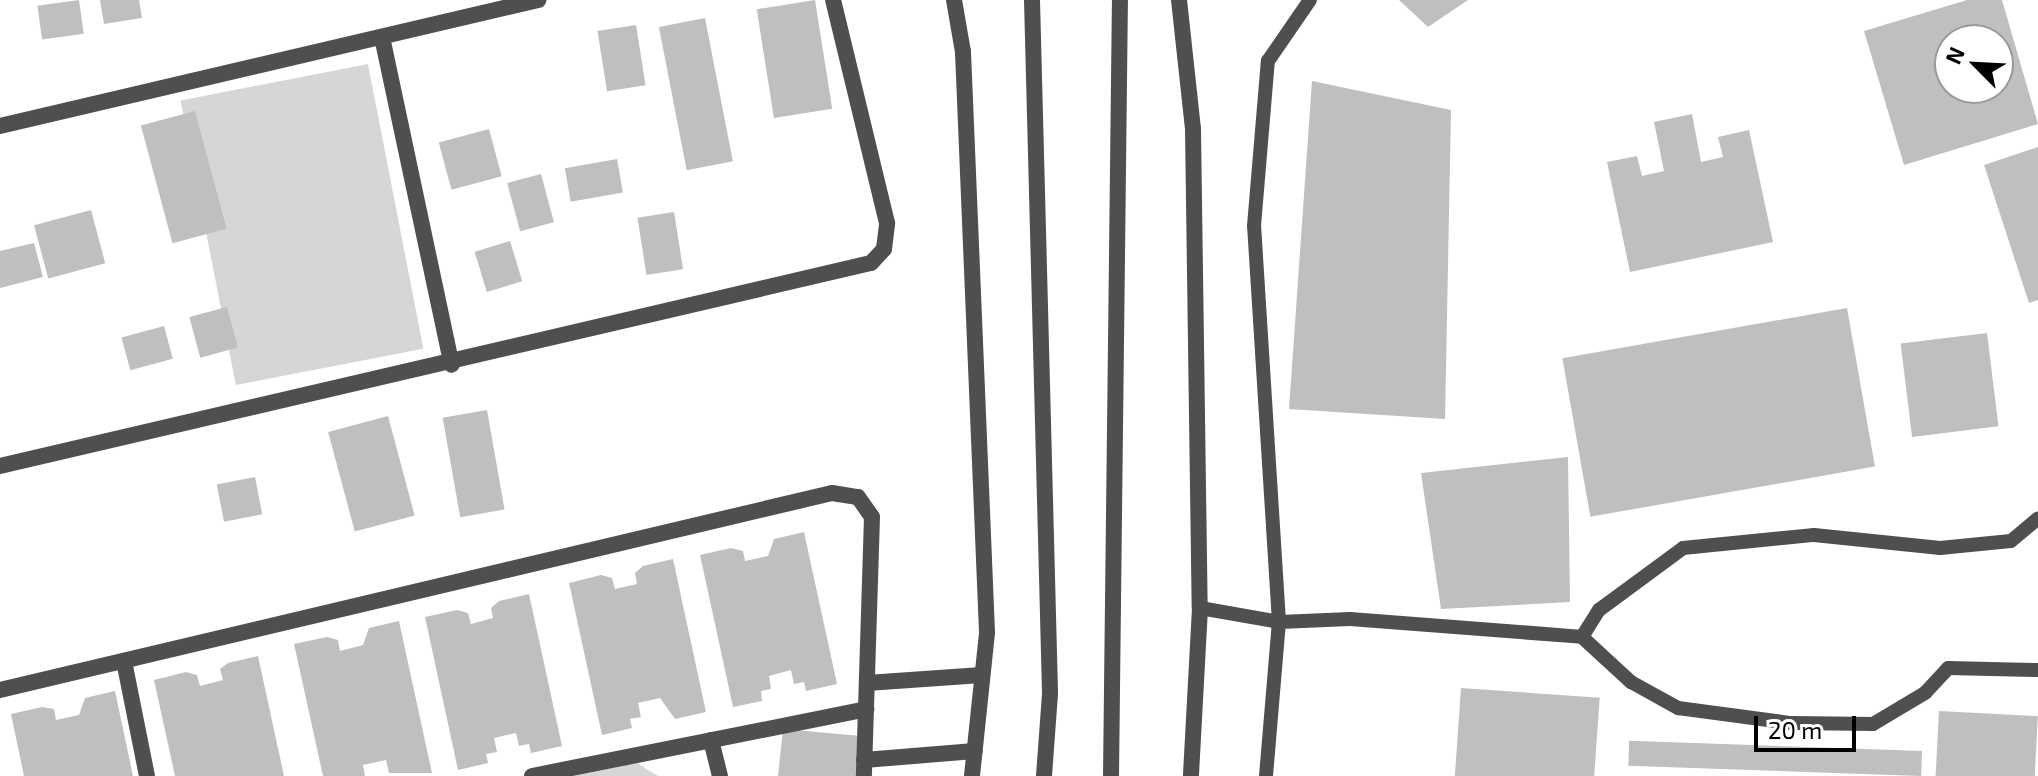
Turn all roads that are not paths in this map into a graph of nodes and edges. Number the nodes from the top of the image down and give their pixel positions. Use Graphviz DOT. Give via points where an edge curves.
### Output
graph roads {
  1 [pos="538,0"];
  2 [pos="833,0"];
  3 [pos="954,0"];
  4 [pos="1032,0"];
  5 [pos="1120,0"];
  6 [pos="1179,0"];
  7 [pos="1310,0"];
  8 [pos="382,37"];
  9 [pos="0,126"];
  10 [pos="452,365"];
  11 [pos="0,466"];
  12 [pos="2038,518"];
  13 [pos="1200,608"];
  14 [pos="1279,622"];
  15 [pos="1582,637"];
  16 [pos="124,661"];
  17 [pos="2038,670"];
  18 [pos="982,675"];
  19 [pos="867,683"];
  20 [pos="0,690"];
  21 [pos="866,709"];
  22 [pos="711,740"];
  23 [pos="975,751"];
  24 [pos="864,768"];
  25 [pos="147,776"];
  26 [pos="532,776"];
  27 [pos="720,776"];
  28 [pos="972,776"];
  29 [pos="1044,776"];
  30 [pos="1111,776"];
  31 [pos="1191,776"];
  32 [pos="1266,776"];
  1 -- 8 [label="street"];
  2 -- 10 [label="street" via="887,223 884,249 871,263"];
  3 -- 18 [label="street" via="963,52 987,617"];
  4 -- 29 [label="street" via="1050,694"];
  5 -- 30 [label="street"];
  6 -- 13 [label="street" via="1193,129"];
  7 -- 14 [label="lane" via="1268,61 1254,226"];
  8 -- 9 [label="street"];
  8 -- 10 [label="street"];
  10 -- 11 [label="street"];
  12 -- 15 [label="lane" via="2011,541 1940,548 1814,535 1683,548 1599,610"];
  13 -- 14 [label="lane"];
  13 -- 31 [label="street"];
  14 -- 15 [label="lane" via="1350,619"];
  14 -- 32 [label="lane"];
  15 -- 17 [label="lane" via="1631,682 1678,708 1791,723 1873,724 1925,693 1948,668"];
  16 -- 19 [label="street" via="832,493 858,497 872,517"];
  16 -- 20 [label="street"];
  16 -- 25 [label="street"];
  18 -- 19 [label="street"];
  18 -- 23 [label="street"];
  19 -- 21 [label="street"];
  21 -- 22 [label="street"];
  21 -- 24 [label="street"];
  22 -- 26 [label="street"];
  22 -- 27 [label="street"];
  23 -- 24 [label="street"];
  23 -- 28 [label="street"];
}
